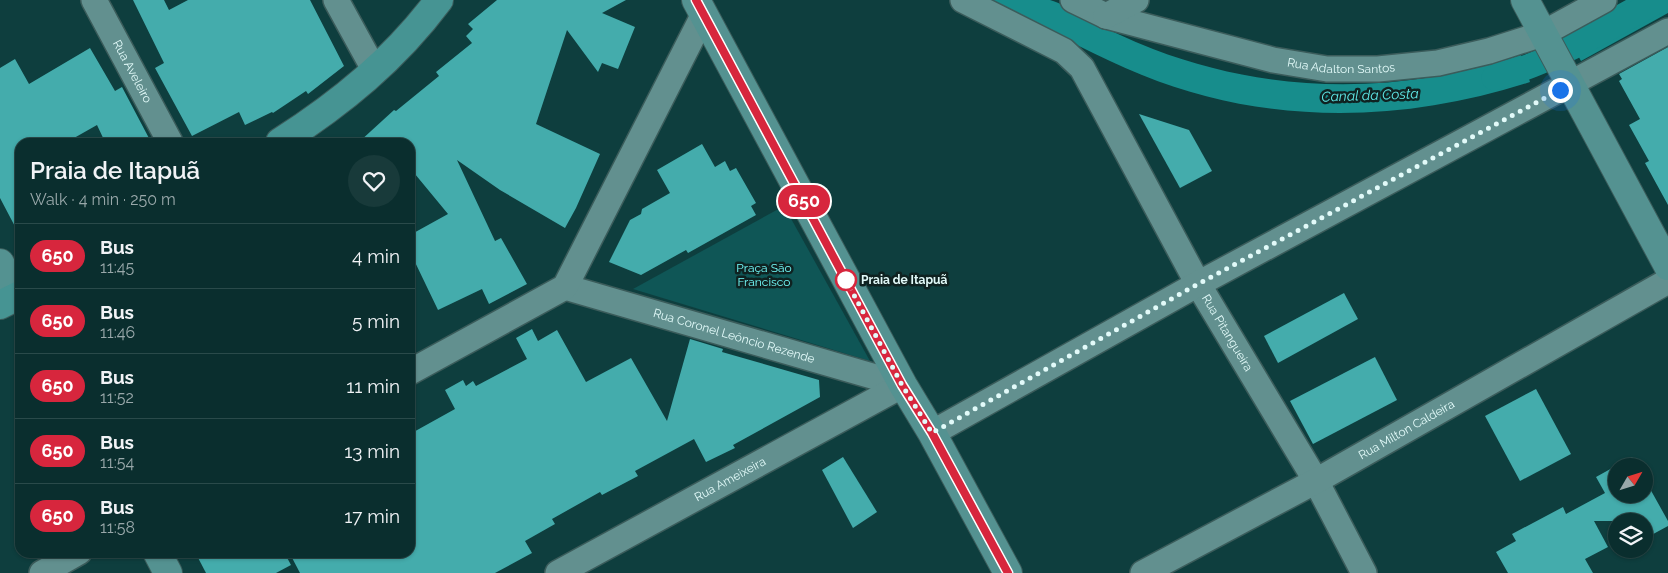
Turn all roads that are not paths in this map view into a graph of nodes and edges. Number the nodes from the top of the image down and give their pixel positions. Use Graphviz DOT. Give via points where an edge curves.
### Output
graph roads {
  1 [pos="94,0"];
  2 [pos="336,0"];
  3 [pos="439,0"];
  4 [pos="963,0"];
  5 [pos="1073,0"];
  6 [pos="1136,0"];
  7 [pos="1525,0"];
  8 [pos="1604,0"];
  9 [pos="700,7"];
  10 [pos="1106,16"];
  11 [pos="1668,31"];
  12 [pos="1544,38"];
  13 [pos="375,71"];
  14 [pos="1566,79"];
  15 [pos="168,138"];
  16 [pos="286,138"];
  17 [pos="0,263"];
  18 [pos="1668,266"];
  19 [pos="1668,281"];
  20 [pos="1198,284"];
  21 [pos="565,287"];
  22 [pos="14,299"];
  23 [pos="415,369"];
  24 [pos="902,385"];
  25 [pos="932,433"];
  26 [pos="1316,481"];
  27 [pos="68,558"];
  28 [pos="160,558"];
  29 [pos="42,573"];
  30 [pos="168,573"];
  31 [pos="558,573"];
  32 [pos="1008,573"];
  33 [pos="1143,573"];
  34 [pos="1364,573"];
  1 -- 15 [label="street, Rua Aveleiro"];
  2 -- 13 [label="street"];
  3 -- 13 [label="main road" via="401,46"];
  4 -- 20 [label="street, Rua Pitangueira" via="1064,51 1079,65"];
  5 -- 10 [label="street, Rua Adalton Santos"];
  6 -- 10 [label="street"];
  7 -- 12 [label="main road"];
  8 -- 12 [label="street, Rua Adalton Santos"];
  9 -- 21 [label="street"];
  9 -- 24 [label="main road"];
  10 -- 12 [label="street, Rua Adalton Santos" via="1273,60 1327,69 1378,69 1438,63"];
  11 -- 14 [label="street"];
  12 -- 14 [label="main road"];
  13 -- 16 [label="main road" via="332,107"];
  14 -- 18 [label="main road"];
  14 -- 20 [label="street"];
  17 -- 22 [label="main road"];
  19 -- 26 [label="street, Rua Milton Caldeira"];
  20 -- 25 [label="street"];
  20 -- 26 [label="street, Rua Pitangueira"];
  21 -- 23 [label="street"];
  21 -- 24 [label="street, Rua Coronel Leôncio Rezende"];
  24 -- 25 [label="main road"];
  24 -- 31 [label="street, Rua Ameixeira"];
  25 -- 32 [label="main road"];
  26 -- 33 [label="street, Rua Milton Caldeira"];
  26 -- 34 [label="street, Rua Pitangueira"];
  27 -- 29 [label="street"];
  28 -- 30 [label="main road"];
}
